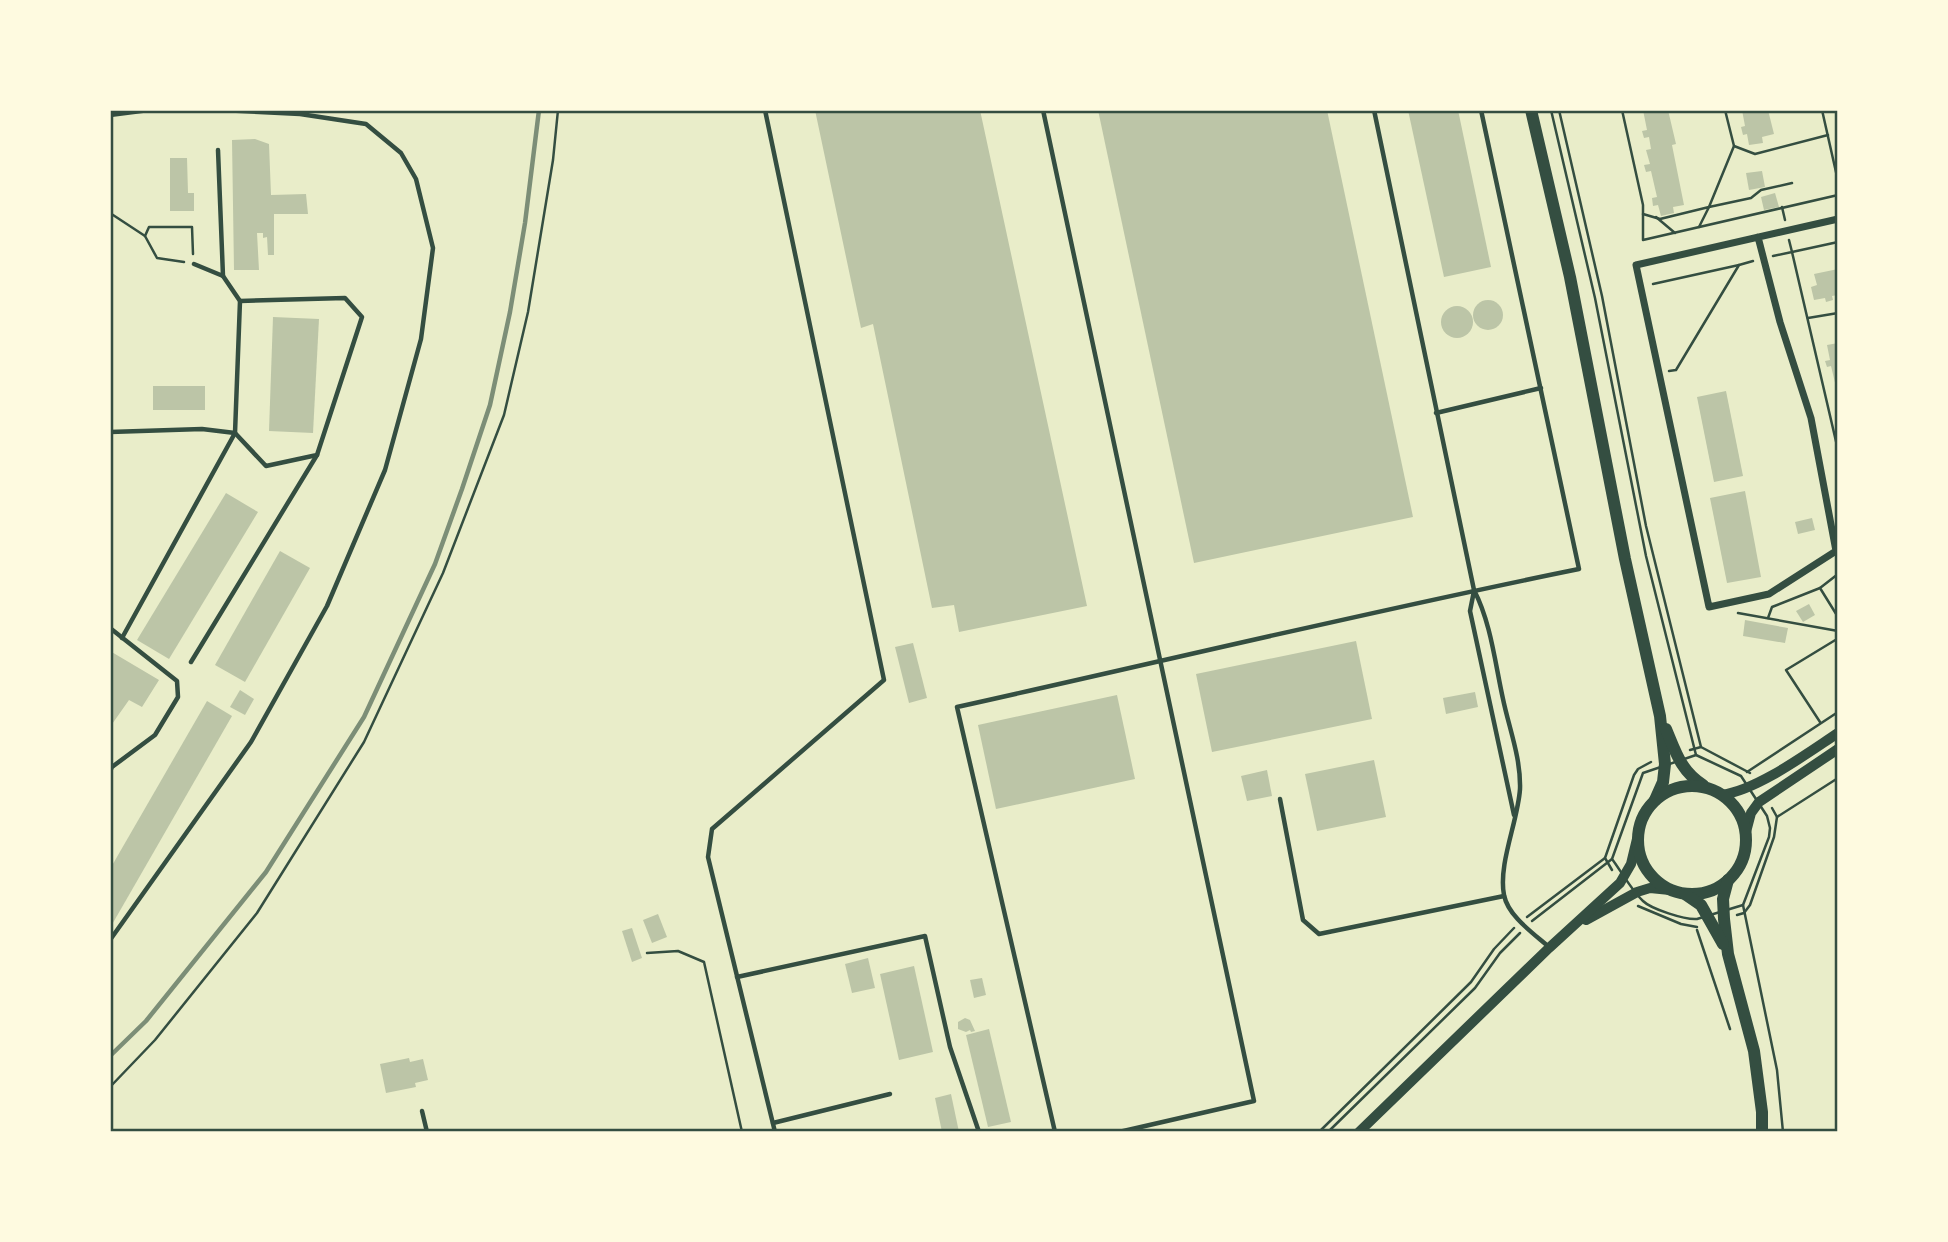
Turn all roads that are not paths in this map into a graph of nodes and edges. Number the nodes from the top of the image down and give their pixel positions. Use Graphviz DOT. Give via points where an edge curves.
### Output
graph roads {
  1 [pos="114,110"];
  2 [pos="149,110"];
  3 [pos="221,110"];
  4 [pos="765,110"];
  5 [pos="1043,110"];
  6 [pos="1374,110"];
  7 [pos="1481,110"];
  8 [pos="1531,110"];
  9 [pos="110,115"];
  10 [pos="218,150"];
  11 [pos="1838,219"];
  12 [pos="1758,237"];
  13 [pos="194,264"];
  14 [pos="223,276"];
  15 [pos="240,301"];
  16 [pos="1541,388"];
  17 [pos="1436,413"];
  18 [pos="110,432"];
  19 [pos="235,433"];
  20 [pos="317,455"];
  21 [pos="1474,590"];
  22 [pos="110,628"];
  23 [pos="122,638"];
  24 [pos="191,662"];
  25 [pos="1160,662"];
  26 [pos="1836,742"];
  27 [pos="1672,759"];
  28 [pos="110,771"];
  29 [pos="1709,788"];
  30 [pos="1722,795"];
  31 [pos="1280,799"];
  32 [pos="1654,800"];
  33 [pos="1515,819"];
  34 [pos="1746,832"];
  35 [pos="1637,839"];
  36 [pos="1728,880"];
  37 [pos="1670,890"];
  38 [pos="1685,894"];
  39 [pos="1504,895"];
  40 [pos="1717,917"];
  41 [pos="1574,926"];
  42 [pos="110,940"];
  43 [pos="1549,948"];
  44 [pos="737,977"];
  45 [pos="890,1094"];
  46 [pos="422,1111"];
  47 [pos="773,1124"];
  48 [pos="427,1132"];
  49 [pos="775,1132"];
  50 [pos="979,1132"];
  51 [pos="1055,1132"];
  52 [pos="1119,1132"];
  53 [pos="1359,1132"];
  54 [pos="1762,1132"];
  1 -- 9 [label="lane"];
  2 -- 9 [label="lane"];
  3 -- 42 [label="lane" via="300,114 366,124 401,153 416,179 433,248 421,339 385,470 327,606 251,742"];
  4 -- 44 [label="lane" via="884,680 712,829 708,857"];
  5 -- 25 [label="lane"];
  6 -- 17 [label="lane"];
  7 -- 16 [label="lane"];
  8 -- 27 [label="main road"];
  10 -- 14 [label="lane"];
  11 -- 12 [label="street"];
  12 -- 12 [label="street" via="1636,265 1709,607 1769,594 1836,551 1811,418"];
  13 -- 14 [label="lane"];
  14 -- 15 [label="lane"];
  15 -- 19 [label="lane"];
  15 -- 20 [label="lane" via="345,298 362,317"];
  16 -- 17 [label="lane"];
  16 -- 21 [label="lane" via="1579,569"];
  17 -- 21 [label="lane"];
  18 -- 19 [label="lane" via="202,429"];
  19 -- 20 [label="lane" via="266,466"];
  19 -- 23 [label="lane"];
  20 -- 24 [label="lane"];
  21 -- 25 [label="lane"];
  21 -- 33 [label="lane" via="1471,611"];
  21 -- 33 [label="lane" via="1483,608 1520,770"];
  22 -- 23 [label="lane"];
  23 -- 28 [label="lane" via="177,681 178,697 155,735"];
  25 -- 51 [label="lane" via="957,707"];
  25 -- 52 [label="lane" via="1254,1101"];
  26 -- 30 [label="street" via="1753,786"];
  26 -- 34 [label="street" via="1762,799 1751,813"];
  27 -- 29 [label="main road"];
  27 -- 32 [label="main road"];
  29 -- 30 [label="main road"];
  29 -- 32 [label="main road" via="1678,787"];
  30 -- 34 [label="main road" via="1738,811"];
  31 -- 39 [label="lane" via="1303,920 1319,934"];
  32 -- 35 [label="main road" via="1643,816"];
  33 -- 39 [label="lane" via="1503,876"];
  34 -- 36 [label="main road" via="1744,855"];
  35 -- 37 [label="main road" via="1646,869"];
  35 -- 41 [label="street" via="1623,879"];
  36 -- 38 [label="main road" via="1709,892"];
  36 -- 40 [label="main road"];
  37 -- 38 [label="main road"];
  37 -- 41 [label="street" via="1650,888 1633,894"];
  38 -- 40 [label="main road"];
  39 -- 43 [label="lane" via="1510,910"];
  40 -- 54 [label="main road" via="1754,1051"];
  41 -- 43 [label="street"];
  43 -- 53 [label="street"];
  44 -- 47 [label="lane"];
  44 -- 50 [label="lane" via="925,936 950,1047"];
  45 -- 47 [label="lane"];
  46 -- 48 [label="lane"];
  47 -- 49 [label="lane"];
}
